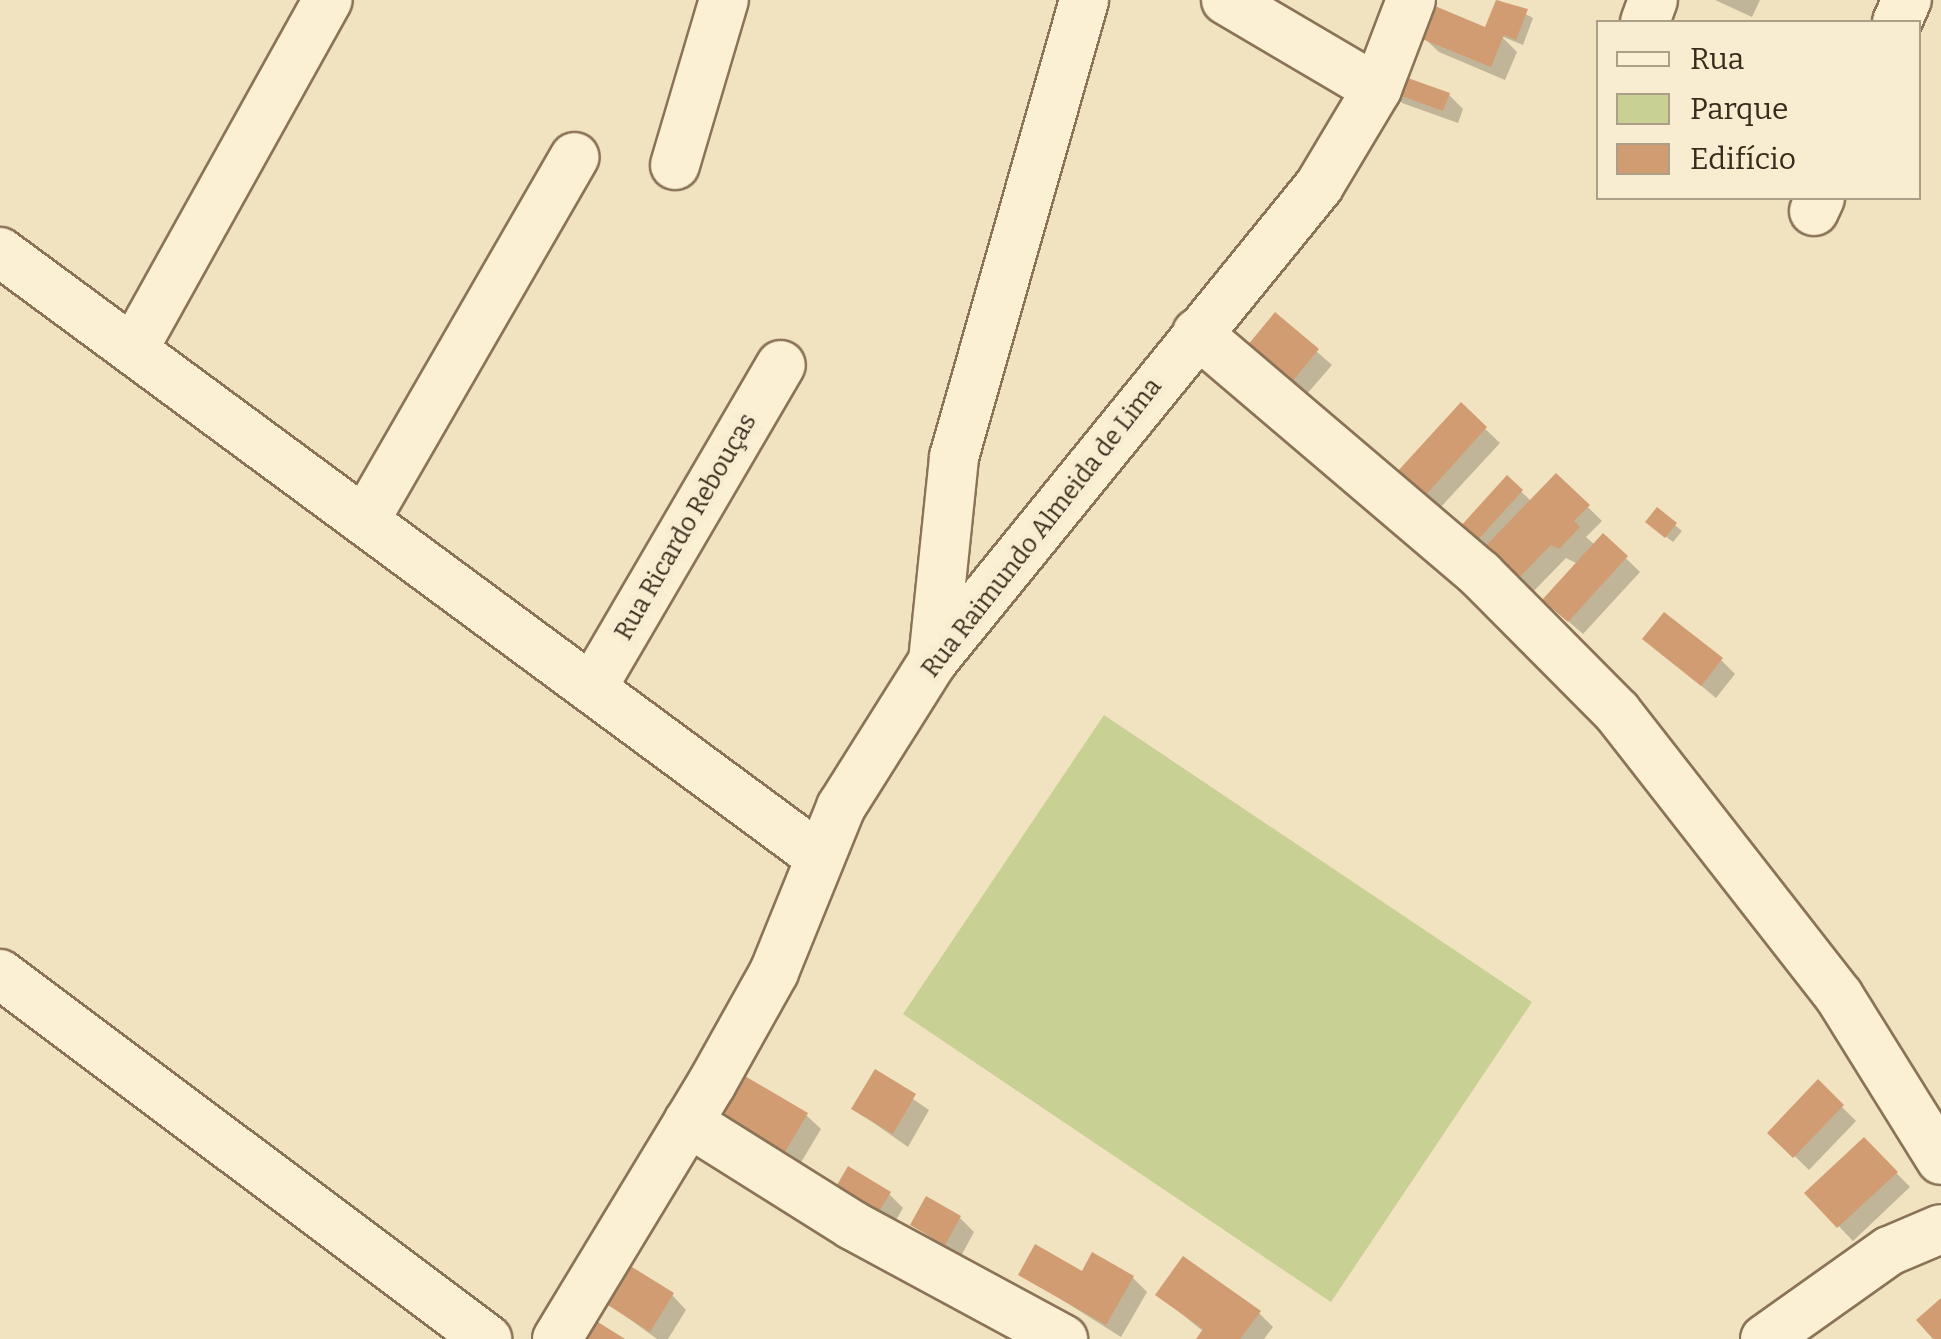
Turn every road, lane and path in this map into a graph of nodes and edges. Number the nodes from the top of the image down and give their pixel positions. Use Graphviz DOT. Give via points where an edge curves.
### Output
graph roads {
  1 [pos="328,0"];
  2 [pos="724,0"];
  3 [pos="1084,0"];
  4 [pos="1226,0"];
  5 [pos="1411,0"];
  6 [pos="1377,89"];
  7 [pos="575,156"];
  8 [pos="675,165"];
  9 [pos="0,252"];
  10 [pos="1198,333"];
  11 [pos="134,348"];
  12 [pos="782,365"];
  13 [pos="365,520"];
  14 [pos="934,661"];
  15 [pos="592,688"];
  16 [pos="817,855"];
  17 [pos="0,974"];
  18 [pos="688,1122"];
  19 [pos="1941,1160"];
  20 [pos="1941,1229"];
  21 [pos="487,1339"];
  22 [pos="557,1339"];
  23 [pos="1062,1339"];
  24 [pos="1764,1339"];
  1 -- 11 [label="street"];
  2 -- 8 [label="street"];
  3 -- 14 [label="street" via="954,457"];
  4 -- 6 [label="street"];
  5 -- 6 [label="street, Rua Raimundo Almeida de Lima"];
  6 -- 10 [label="street, Rua Raimundo Almeida de Lima" via="1319,186"];
  7 -- 13 [label="street"];
  9 -- 11 [label="street"];
  10 -- 14 [label="street, Rua Raimundo Almeida de Lima"];
  10 -- 19 [label="street" via="1480,574 1618,712 1839,996"];
  11 -- 13 [label="street"];
  12 -- 15 [label="street, Rua Ricardo Rebouças"];
  13 -- 15 [label="street"];
  14 -- 16 [label="street, Rua Raimundo Almeida de Lima"];
  15 -- 16 [label="street"];
  16 -- 18 [label="street, Rua Raimundo Almeida de Lima" via="774,972"];
  17 -- 21 [label="street"];
  18 -- 22 [label="street, Rua Raimundo Almeida de Lima"];
  18 -- 23 [label="street" via="852,1224"];
  20 -- 24 [label="street" via="1889,1251"];
}
